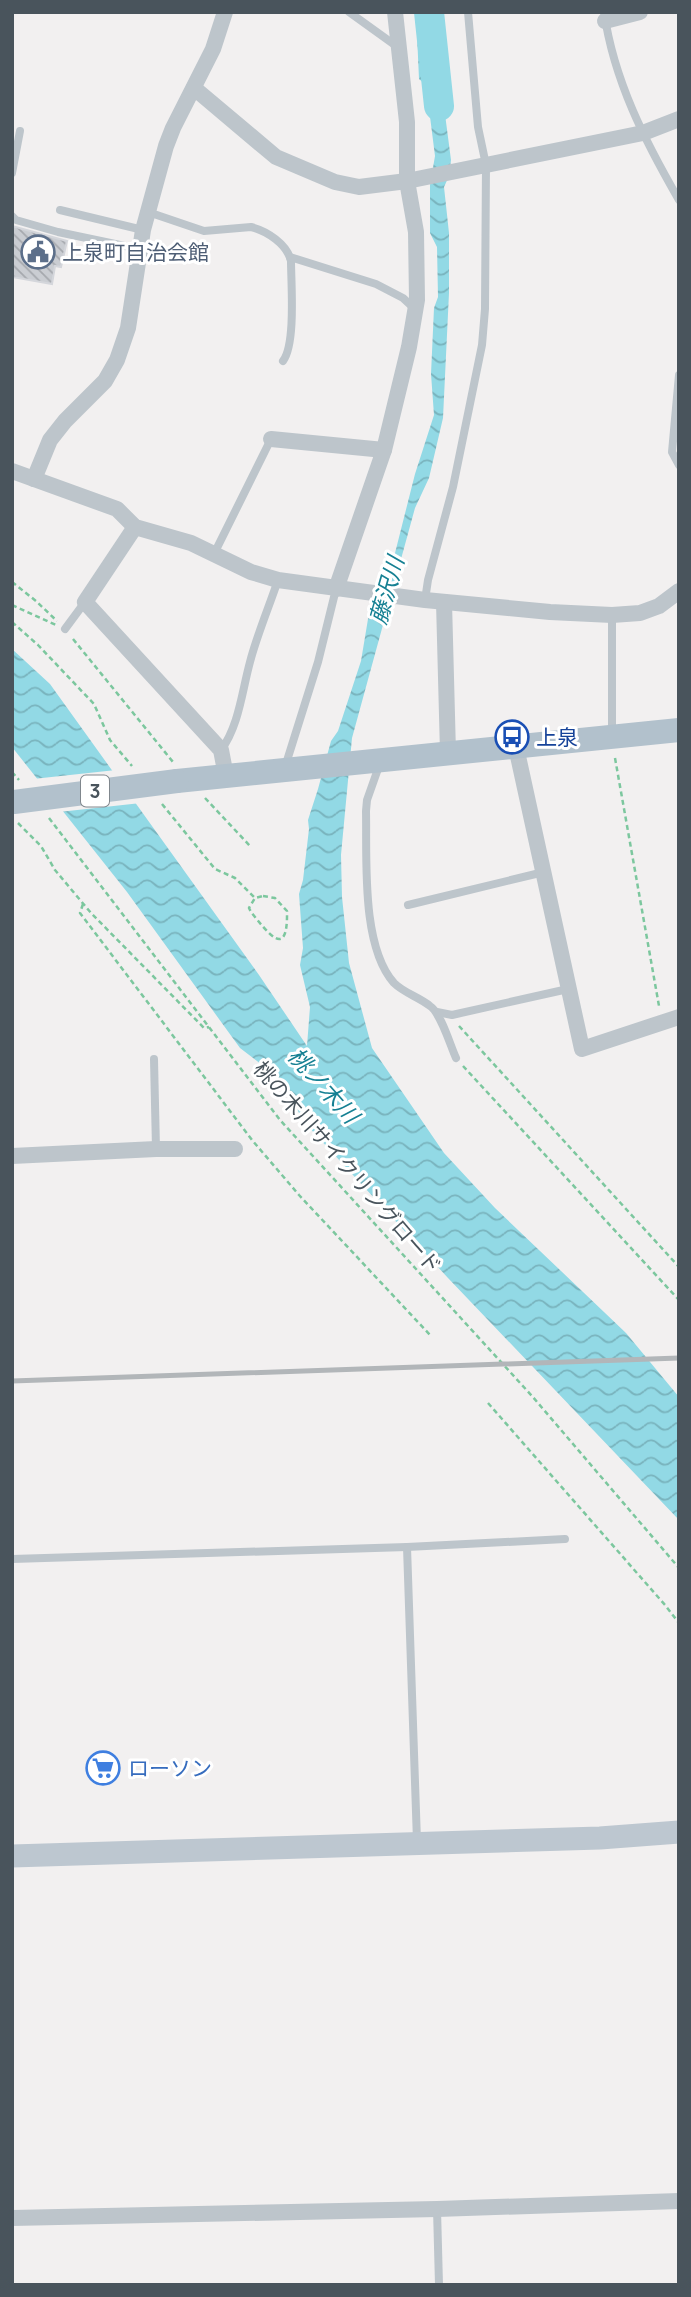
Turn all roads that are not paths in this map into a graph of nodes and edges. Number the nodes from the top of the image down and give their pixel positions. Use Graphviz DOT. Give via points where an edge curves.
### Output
graph roads {
  1 [pos="225,12"];
  2 [pos="349,12"];
  3 [pos="396,12"];
  4 [pos="468,12"];
  5 [pos="640,12"];
  6 [pos="605,17"];
  7 [pos="399,48"];
  8 [pos="194,88"];
  9 [pos="679,119"];
  10 [pos="20,131"];
  11 [pos="643,133"];
  12 [pos="481,166"];
  13 [pos="12,173"];
  14 [pos="410,180"];
  15 [pos="679,200"];
  16 [pos="60,210"];
  17 [pos="148,212"];
  18 [pos="12,216"];
  19 [pos="143,230"];
  20 [pos="139,249"];
  21 [pos="290,257"];
  22 [pos="416,310"];
  23 [pos="283,361"];
  24 [pos="679,376"];
  25 [pos="271,439"];
  26 [pos="384,450"];
  27 [pos="679,465"];
  28 [pos="12,471"];
  29 [pos="34,478"];
  30 [pos="135,527"];
  31 [pos="213,556"];
  32 [pos="278,580"];
  33 [pos="339,589"];
  34 [pos="679,591"];
  35 [pos="420,600"];
  36 [pos="444,602"];
  37 [pos="82,607"];
  38 [pos="612,615"];
  39 [pos="65,629"];
  40 [pos="679,730"];
  41 [pos="612,737"];
  42 [pos="516,747"];
  43 [pos="221,750"];
  44 [pos="449,753"];
  45 [pos="377,760"];
  46 [pos="288,770"];
  47 [pos="226,776"];
  48 [pos="16,802"];
  49 [pos="544,872"];
  50 [pos="408,905"];
  51 [pos="568,989"];
  52 [pos="442,1013"];
  53 [pos="679,1017"];
  54 [pos="456,1058"];
  55 [pos="154,1059"];
  56 [pos="156,1149"];
  57 [pos="235,1149"];
  58 [pos="12,1156"];
  59 [pos="565,1539"];
  60 [pos="407,1547"];
  61 [pos="12,1559"];
  62 [pos="679,1832"];
  63 [pos="417,1844"];
  64 [pos="12,1856"];
  65 [pos="679,2201"];
  66 [pos="437,2209"];
  67 [pos="12,2218"];
  68 [pos="439,2285"];
  1 -- 8 [label="street"];
  2 -- 7 [label="lane"];
  3 -- 7 [label="street"];
  4 -- 12 [label="lane"];
  5 -- 6 [label="street"];
  6 -- 11 [label="lane" via="615,68"];
  7 -- 14 [label="street"];
  8 -- 14 [label="street" via="276,157 298,168 359,187"];
  8 -- 17 [label="street" via="173,128"];
  9 -- 11 [label="street"];
  10 -- 13 [label="lane"];
  11 -- 12 [label="street"];
  11 -- 15 [label="lane"];
  12 -- 14 [label="street"];
  12 -- 35 [label="lane" via="482,345 453,487"];
  14 -- 22 [label="street" via="416,232"];
  16 -- 19 [label="lane"];
  17 -- 19 [label="street"];
  17 -- 21 [label="lane" via="204,231 259,229"];
  18 -- 20 [label="lane" via="58,232"];
  19 -- 20 [label="street"];
  20 -- 29 [label="street" via="128,327 117,360 105,381 50,440"];
  21 -- 22 [label="lane" via="376,284"];
  21 -- 23 [label="lane" via="290,331"];
  22 -- 26 [label="street"];
  24 -- 27 [label="lane" via="672,452"];
  25 -- 26 [label="street"];
  25 -- 31 [label="lane"];
  26 -- 33 [label="street"];
  28 -- 29 [label="street"];
  29 -- 30 [label="street" via="117,509"];
  30 -- 31 [label="street" via="191,543"];
  30 -- 37 [label="street"];
  31 -- 32 [label="street"];
  32 -- 33 [label="street"];
  32 -- 43 [label="lane"];
  33 -- 35 [label="street"];
  33 -- 46 [label="lane"];
  34 -- 38 [label="street" via="640,613"];
  35 -- 36 [label="street"];
  36 -- 38 [label="street"];
  36 -- 44 [label="street"];
  37 -- 39 [label="lane"];
  37 -- 43 [label="street"];
  38 -- 41 [label="lane"];
  40 -- 41 [label="main road, 3"];
  41 -- 42 [label="main road, 3"];
  42 -- 44 [label="main road, 3"];
  42 -- 49 [label="street"];
  43 -- 47 [label="street"];
  44 -- 45 [label="main road, 3"];
  45 -- 46 [label="main road, 3"];
  45 -- 52 [label="lane" via="366,800 374,941 395,984"];
  46 -- 47 [label="main road, 3"];
  47 -- 48 [label="main road, 3, bridge"];
  49 -- 50 [label="lane"];
  49 -- 51 [label="street"];
  51 -- 52 [label="lane" via="452,1015"];
  51 -- 53 [label="street" via="582,1049"];
  52 -- 54 [label="lane"];
  55 -- 56 [label="lane"];
  56 -- 57 [label="street"];
  56 -- 58 [label="street"];
  59 -- 60 [label="lane"];
  60 -- 61 [label="lane"];
  60 -- 63 [label="lane"];
  62 -- 63 [label="street"];
  63 -- 64 [label="street"];
  65 -- 66 [label="street"];
  66 -- 67 [label="street"];
  66 -- 68 [label="lane"];
}
